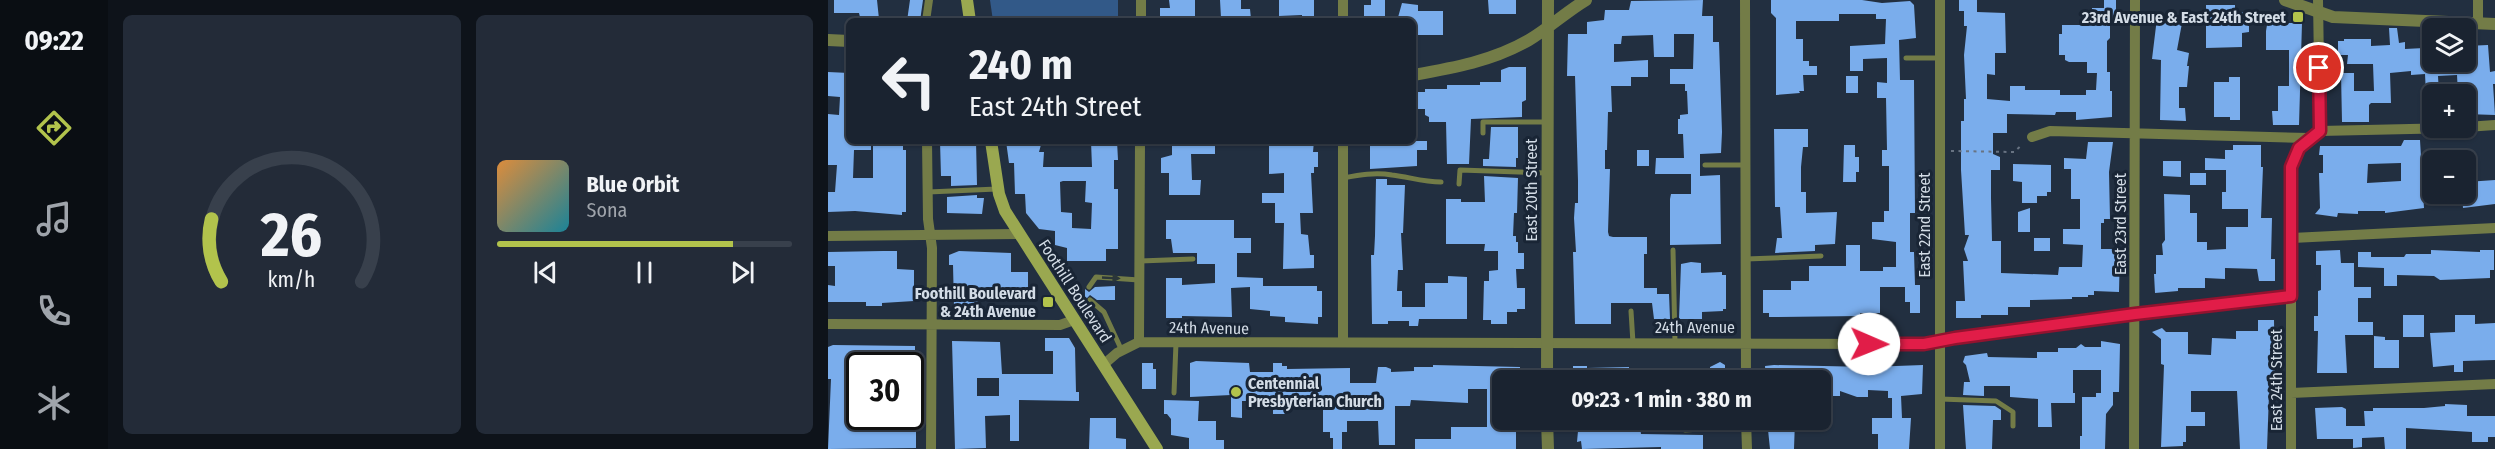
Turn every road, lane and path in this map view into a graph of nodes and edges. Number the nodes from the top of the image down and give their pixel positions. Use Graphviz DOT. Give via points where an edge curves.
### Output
graph roads {
  1 [pos="929,0"];
  2 [pos="967,0"];
  3 [pos="1141,0"];
  4 [pos="1343,0"];
  5 [pos="1548,0"];
  6 [pos="1586,0"];
  7 [pos="1745,0"];
  8 [pos="1940,0"];
  9 [pos="2135,0"];
  10 [pos="2285,0"];
  11 [pos="2478,0"];
  12 [pos="2318,6"];
  13 [pos="926,18"];
  14 [pos="970,18"];
  15 [pos="1141,18"];
  16 [pos="1343,18"];
  17 [pos="2478,24"];
  18 [pos="2495,24"];
  19 [pos="1548,27"];
  20 [pos="828,40"];
  21 [pos="846,41"];
  22 [pos="1906,58"];
  23 [pos="1940,58"];
  24 [pos="1416,74"];
  25 [pos="1548,122"];
  26 [pos="2495,125"];
  27 [pos="2476,126"];
  28 [pos="2422,130"];
  29 [pos="2320,131"];
  30 [pos="1483,133"];
  31 [pos="2135,133"];
  32 [pos="2032,137"];
  33 [pos="2309,138"];
  34 [pos="927,144"];
  35 [pos="991,144"];
  36 [pos="1140,144"];
  37 [pos="1343,144"];
  38 [pos="1939,151"];
  39 [pos="1705,165"];
  40 [pos="1745,165"];
  41 [pos="1548,173"];
  42 [pos="1343,178"];
  43 [pos="1441,182"];
  44 [pos="1459,184"];
  45 [pos="998,189"];
  46 [pos="928,192"];
  47 [pos="2495,228"];
  48 [pos="929,234"];
  49 [pos="1019,234"];
  50 [pos="828,236"];
  51 [pos="2292,238"];
  52 [pos="1673,250"];
  53 [pos="1821,256"];
  54 [pos="1193,259"];
  55 [pos="1746,259"];
  56 [pos="1140,261"];
  57 [pos="1139,280"];
  58 [pos="1089,287"];
  59 [pos="2291,296"];
  60 [pos="1090,300"];
  61 [pos="1631,312"];
  62 [pos="2135,314"];
  63 [pos="1074,320"];
  64 [pos="828,324"];
  65 [pos="932,325"];
  66 [pos="1139,342"];
  67 [pos="1343,342"];
  68 [pos="1547,342"];
  69 [pos="1675,342"];
  70 [pos="1745,342"];
  71 [pos="1939,342"];
  72 [pos="1176,343"];
  73 [pos="1633,343"];
  74 [pos="1122,351"];
  75 [pos="1103,366"];
  76 [pos="1547,370"];
  77 [pos="1746,370"];
  78 [pos="2495,384"];
  79 [pos="1174,393"];
  80 [pos="2291,393"];
  81 [pos="1940,399"];
  82 [pos="2013,426"];
  83 [pos="1547,430"];
  84 [pos="1746,430"];
  85 [pos="931,449"];
  86 [pos="1157,449"];
  87 [pos="1548,449"];
  88 [pos="1747,449"];
  89 [pos="1940,449"];
  90 [pos="2134,449"];
  91 [pos="2291,449"];
  1 -- 13 [label="street"];
  2 -- 14 [label="main road"];
  3 -- 15 [label="street"];
  4 -- 16 [label="street"];
  5 -- 19 [label="street, East 20th Street"];
  6 -- 19 [label="street"];
  7 -- 40 [label="street"];
  8 -- 23 [label="street, East 22nd Street"];
  9 -- 31 [label="street, East 23rd Street"];
  10 -- 12 [label="street"];
  11 -- 17 [label="street"];
  12 -- 17 [label="street" via="2341,18"];
  12 -- 29 [label="street"];
  17 -- 18 [label="street"];
  19 -- 24 [label="street" via="1504,53 1476,63"];
  19 -- 25 [label="street, East 20th Street"];
  20 -- 21 [label="street"];
  22 -- 23 [label="lane"];
  23 -- 38 [label="street, East 22nd Street"];
  25 -- 30 [label="lane" via="1483,122"];
  25 -- 41 [label="street, East 20th Street"];
  26 -- 27 [label="street"];
  28 -- 29 [label="street"];
  29 -- 33 [label="street, East 24th Street"];
  31 -- 32 [label="street" via="2050,131"];
  31 -- 33 [label="street"];
  31 -- 62 [label="street, East 23rd Street"];
  32 -- 38 [label="path" via="2014,152"];
  33 -- 51 [label="street, East 24th Street" via="2299,148 2291,167"];
  34 -- 46 [label="street"];
  35 -- 45 [label="main road, Foothill Boulevard"];
  36 -- 56 [label="street"];
  37 -- 42 [label="street"];
  38 -- 71 [label="street, East 22nd Street"];
  39 -- 40 [label="lane"];
  40 -- 55 [label="street"];
  41 -- 44 [label="lane" via="1460,170"];
  41 -- 68 [label="street, East 20th Street"];
  42 -- 43 [label="lane" via="1377,174"];
  42 -- 67 [label="street"];
  45 -- 46 [label="lane"];
  45 -- 49 [label="main road, Foothill Boulevard"];
  46 -- 48 [label="street"];
  47 -- 51 [label="street"];
  48 -- 49 [label="street"];
  48 -- 50 [label="street"];
  48 -- 65 [label="street"];
  49 -- 63 [label="main road, Foothill Boulevard"];
  51 -- 59 [label="street, East 24th Street"];
  52 -- 69 [label="lane"];
  53 -- 55 [label="lane"];
  54 -- 56 [label="lane"];
  55 -- 70 [label="street"];
  56 -- 57 [label="street"];
  58 -- 57 [label="lane, one-way" via="1096,277"];
  57 -- 66 [label="street"];
  59 -- 62 [label="street, 24th Avenue"];
  59 -- 80 [label="street, East 24th Street"];
  60 -- 74 [label="lane" via="1104,312"];
  61 -- 73 [label="lane"];
  62 -- 71 [label="street, 24th Avenue"];
  62 -- 90 [label="street, East 23rd Street"];
  63 -- 65 [label="street" via="1060,325"];
  63 -- 75 [label="main road, Foothill Boulevard"];
  64 -- 65 [label="street"];
  65 -- 85 [label="street"];
  66 -- 72 [label="street, 24th Avenue"];
  66 -- 74 [label="street, 24th Avenue"];
  67 -- 68 [label="street, 24th Avenue"];
  67 -- 72 [label="street, 24th Avenue"];
  68 -- 73 [label="street, 24th Avenue"];
  68 -- 76 [label="street, East 20th Street"];
  69 -- 70 [label="street, 24th Avenue"];
  69 -- 73 [label="street, 24th Avenue"];
  70 -- 71 [label="street, 24th Avenue"];
  70 -- 77 [label="street"];
  71 -- 81 [label="street, East 22nd Street"];
  72 -- 79 [label="lane"];
  74 -- 75 [label="street, 24th Avenue"];
  75 -- 86 [label="main road, Foothill Boulevard"];
  78 -- 80 [label="street"];
  80 -- 91 [label="street, East 24th Street"];
  81 -- 82 [label="lane" via="1996,401 2013,412"];
  81 -- 89 [label="street, East 22nd Street"];
  83 -- 87 [label="street"];
  84 -- 88 [label="street"];
}
